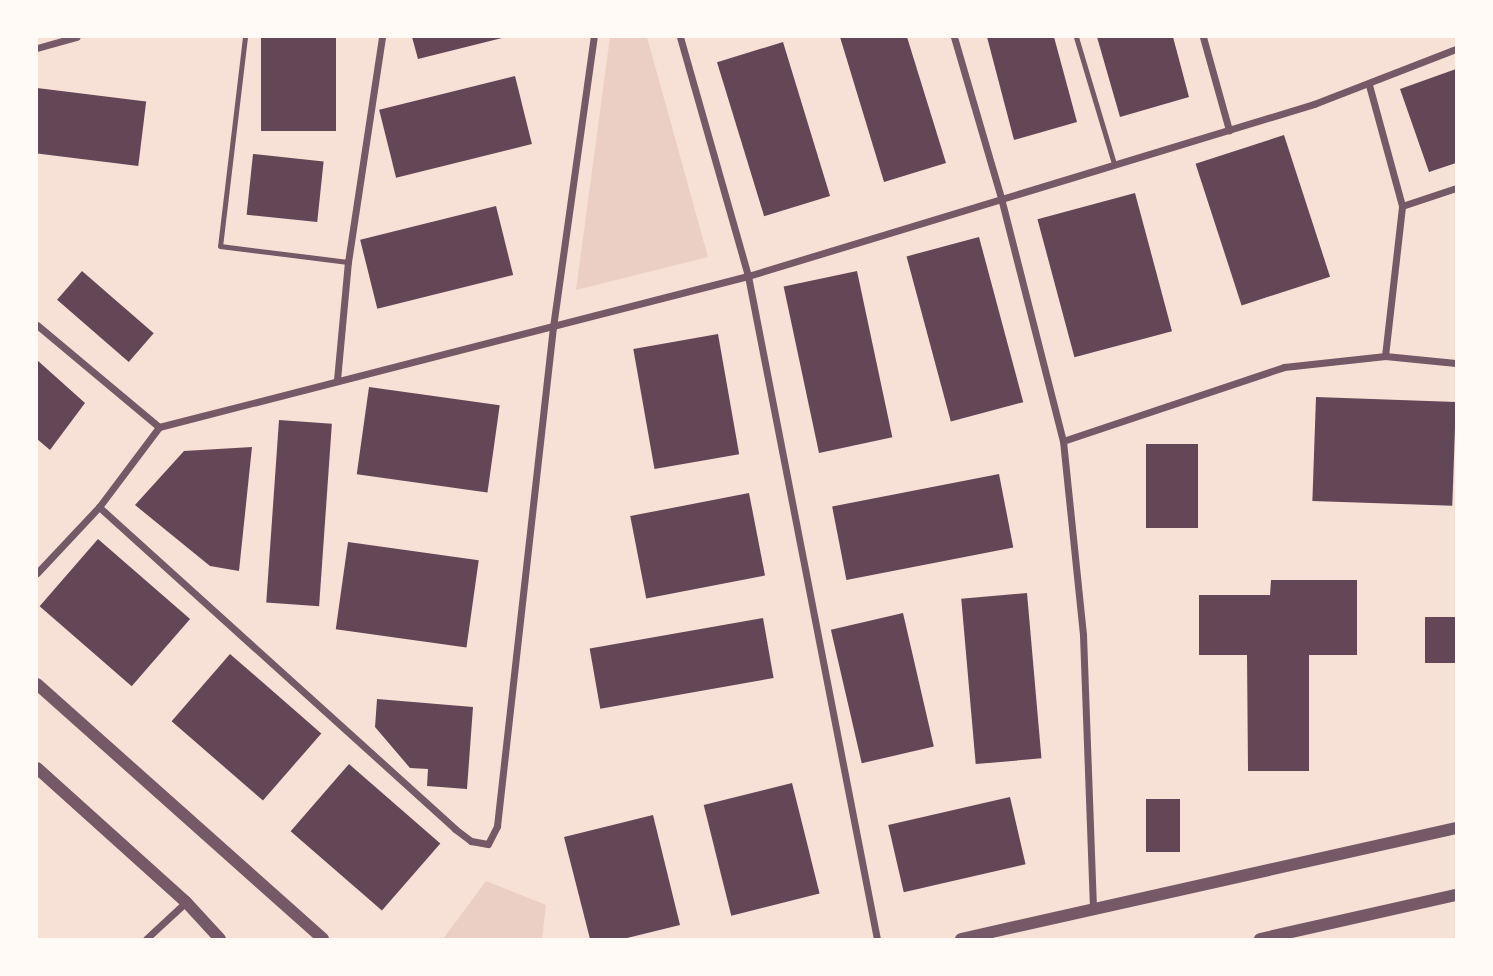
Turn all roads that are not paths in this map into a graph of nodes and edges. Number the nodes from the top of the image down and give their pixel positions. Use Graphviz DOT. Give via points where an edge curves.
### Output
graph roads {
  1 [pos="76,37"];
  2 [pos="245,37"];
  3 [pos="382,37"];
  4 [pos="594,37"];
  5 [pos="680,37"];
  6 [pos="954,37"];
  7 [pos="1076,37"];
  8 [pos="1203,37"];
  9 [pos="37,48"];
  10 [pos="1456,49"];
  11 [pos="1369,85"];
  12 [pos="1229,130"];
  13 [pos="1114,164"];
  14 [pos="1456,188"];
  15 [pos="1001,198"];
  16 [pos="1402,206"];
  17 [pos="348,262"];
  18 [pos="748,276"];
  19 [pos="37,325"];
  20 [pos="553,327"];
  21 [pos="1385,356"];
  22 [pos="1456,363"];
  23 [pos="337,380"];
  24 [pos="159,427"];
  25 [pos="1063,440"];
  26 [pos="99,507"];
  27 [pos="37,573"];
  28 [pos="37,684"];
  29 [pos="37,768"];
  30 [pos="1456,828"];
  31 [pos="1456,895"];
  32 [pos="186,902"];
  33 [pos="1093,910"];
  34 [pos="146,939"];
  35 [pos="220,939"];
  36 [pos="323,939"];
  37 [pos="877,939"];
  38 [pos="961,939"];
  39 [pos="1260,939"];
  1 -- 9 [label="street"];
  2 -- 17 [label="lane" via="220,246"];
  3 -- 17 [label="street"];
  4 -- 20 [label="street"];
  5 -- 18 [label="street"];
  6 -- 15 [label="street"];
  7 -- 13 [label="lane"];
  8 -- 12 [label="street"];
  10 -- 11 [label="street"];
  11 -- 12 [label="street"];
  11 -- 16 [label="street"];
  12 -- 13 [label="street"];
  13 -- 15 [label="street"];
  14 -- 16 [label="street"];
  15 -- 18 [label="street"];
  15 -- 25 [label="street"];
  16 -- 21 [label="street"];
  17 -- 23 [label="street"];
  18 -- 20 [label="street"];
  18 -- 37 [label="street"];
  19 -- 24 [label="street"];
  20 -- 23 [label="street"];
  20 -- 26 [label="street" via="498,826 488,844 471,841 455,829"];
  21 -- 22 [label="street"];
  21 -- 25 [label="street" via="1284,367"];
  23 -- 24 [label="street"];
  24 -- 26 [label="street"];
  25 -- 33 [label="street" via="1083,635"];
  26 -- 27 [label="street"];
  28 -- 36 [label="street"];
  29 -- 32 [label="street"];
  30 -- 33 [label="street"];
  31 -- 39 [label="street"];
  32 -- 34 [label="street"];
  32 -- 35 [label="street"];
  33 -- 38 [label="street"];
}
